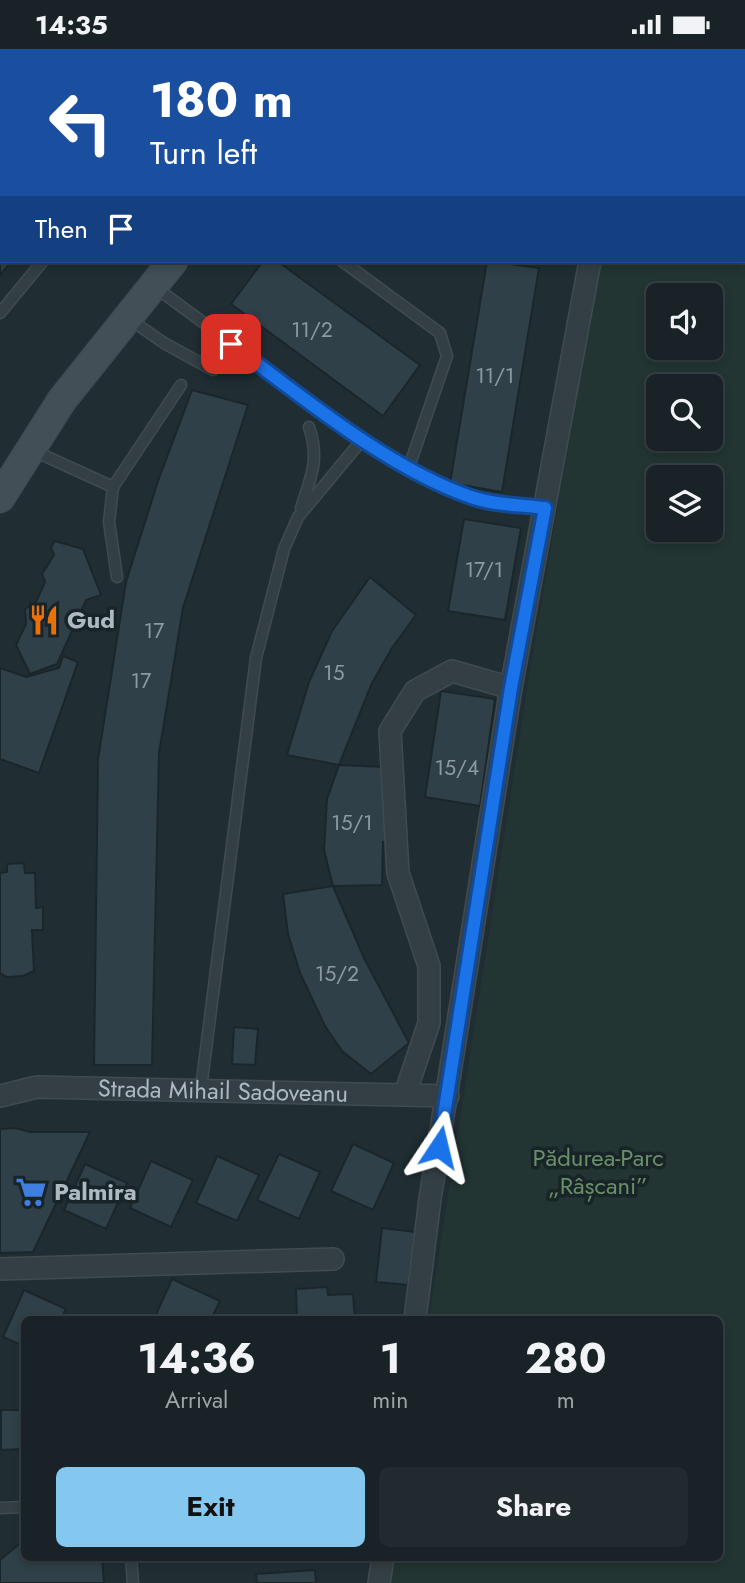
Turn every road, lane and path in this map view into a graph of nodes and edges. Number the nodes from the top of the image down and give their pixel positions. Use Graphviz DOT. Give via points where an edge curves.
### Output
graph roads {
  1 [pos="41,263"];
  2 [pos="171,263"];
  3 [pos="345,263"];
  4 [pos="590,263"];
  5 [pos="154,286"];
  6 [pos="0,313"];
  7 [pos="128,318"];
  8 [pos="213,370"];
  9 [pos="181,385"];
  10 [pos="309,427"];
  11 [pos="362,440"];
  12 [pos="29,449"];
  13 [pos="409,467"];
  14 [pos="113,487"];
  15 [pos="0,498"];
  16 [pos="545,508"];
  17 [pos="298,517"];
  18 [pos="117,577"];
  19 [pos="511,688"];
  20 [pos="201,1088"];
  21 [pos="405,1094"];
  22 [pos="449,1095"];
  23 [pos="0,1096"];
  24 [pos="333,1259"];
  25 [pos="0,1269"];
  26 [pos="415,1316"];
  27 [pos="21,1507"];
  28 [pos="0,1508"];
  29 [pos="131,1561"];
  30 [pos="382,1561"];
  31 [pos="133,1583"];
  32 [pos="379,1583"];
  1 -- 6 [label="lane"];
  2 -- 5 [label="main road"];
  3 -- 13 [label="lane" via="440,333 447,356 445,368"];
  4 -- 16 [label="street"];
  5 -- 7 [label="main road"];
  5 -- 11 [label="lane"];
  7 -- 8 [label="lane"];
  7 -- 12 [label="main road"];
  9 -- 14 [label="lane"];
  10 -- 17 [label="lane" via="316,447 313,472"];
  11 -- 13 [label="lane"];
  11 -- 17 [label="lane"];
  12 -- 14 [label="lane"];
  12 -- 15 [label="main road"];
  13 -- 16 [label="lane" via="474,498"];
  14 -- 18 [label="lane" via="109,522"];
  16 -- 19 [label="street"];
  17 -- 20 [label="lane" via="284,549 256,658"];
  19 -- 21 [label="street" via="452,671 415,691 390,731 398,873 429,966 429,1023"];
  19 -- 22 [label="street"];
  20 -- 21 [label="street, Strada Mihail Sadoveanu"];
  20 -- 23 [label="street, Strada Mihail Sadoveanu" via="37,1087"];
  21 -- 22 [label="street, Strada Mihail Sadoveanu"];
  22 -- 26 [label="street"];
  24 -- 25 [label="street"];
  27 -- 28 [label="lane"];
  29 -- 31 [label="lane"];
  30 -- 32 [label="street"];
}
